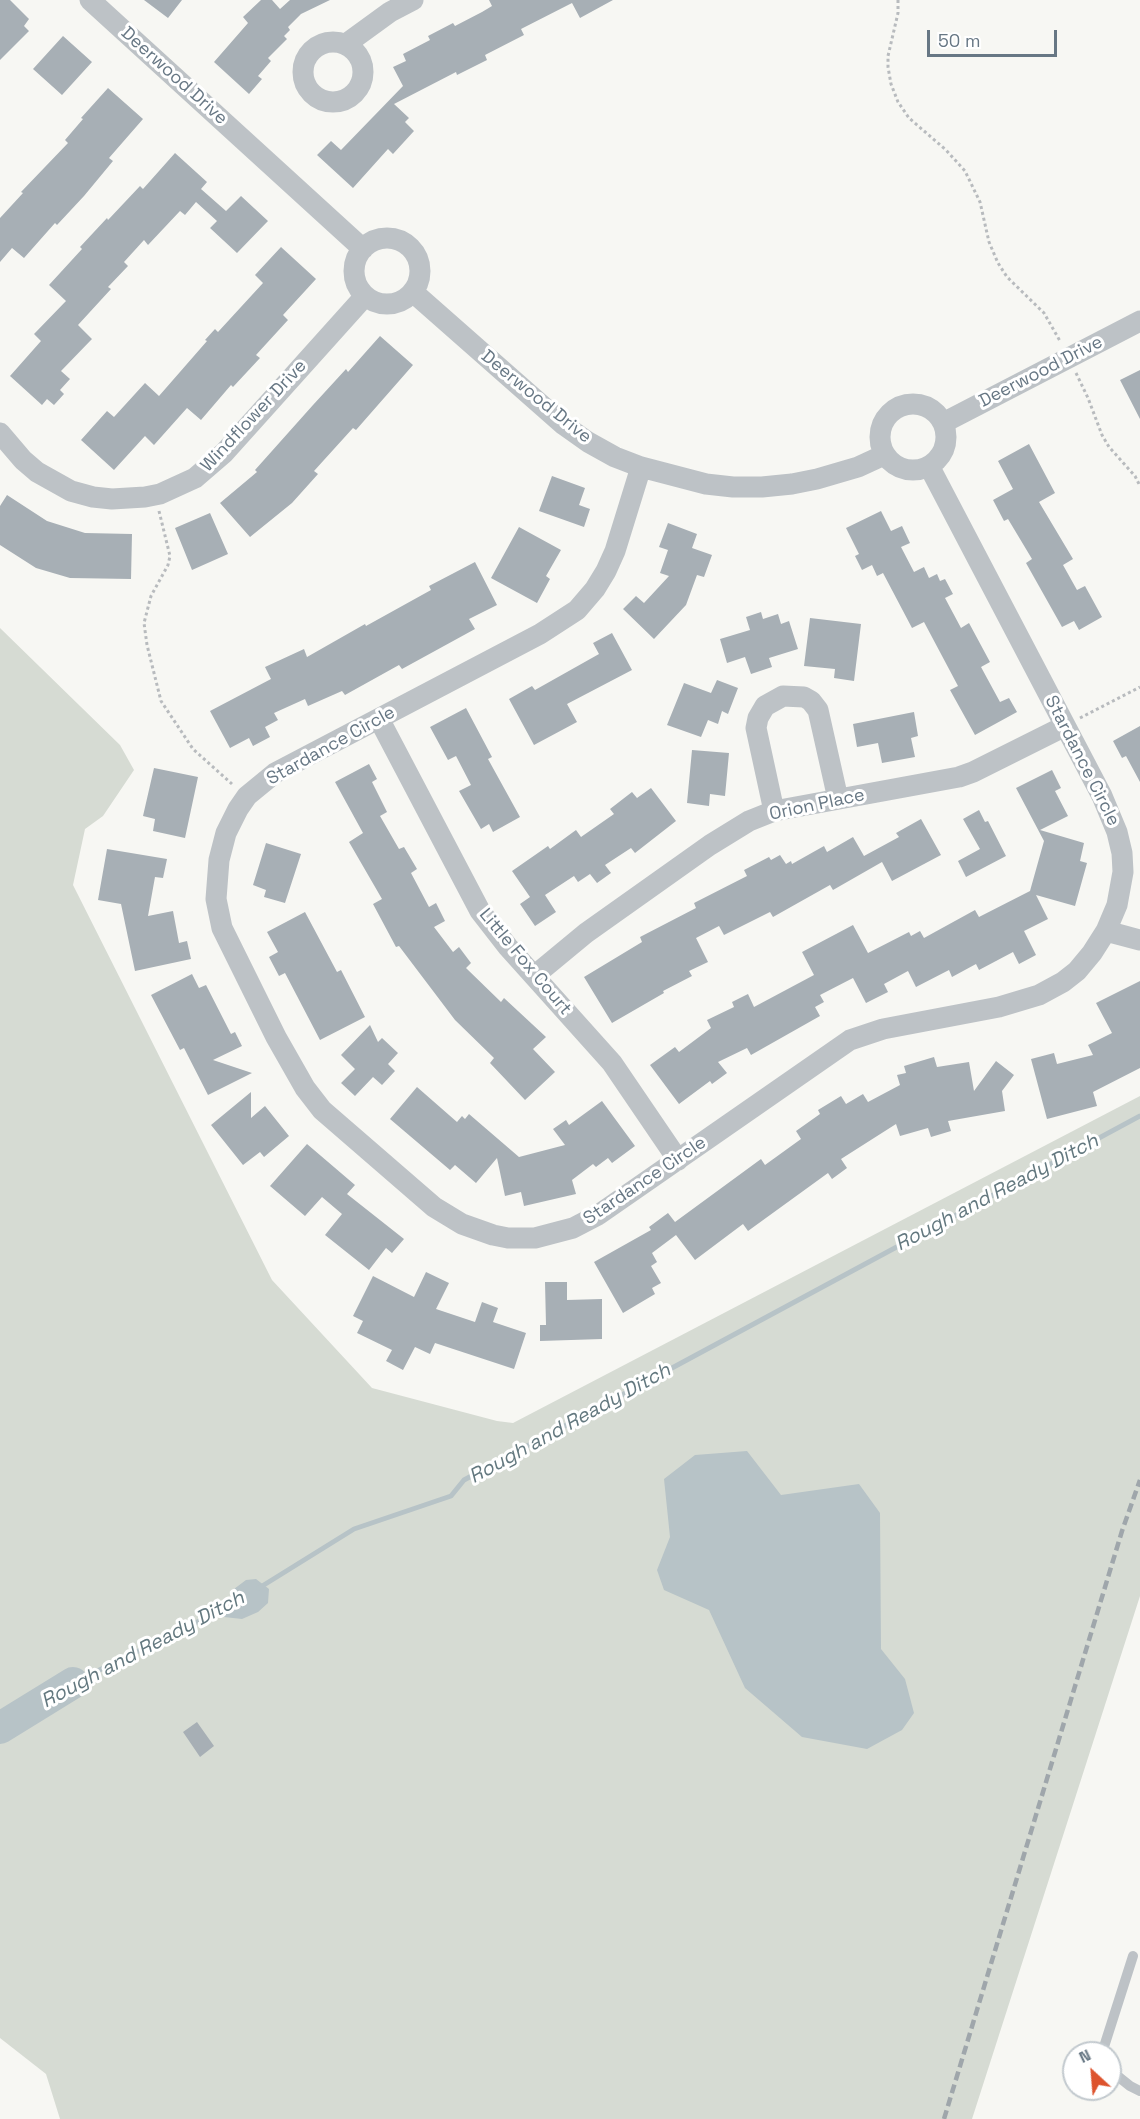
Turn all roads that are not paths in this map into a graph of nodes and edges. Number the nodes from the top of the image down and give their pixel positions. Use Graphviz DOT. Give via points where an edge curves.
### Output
graph roads {
  1 [pos="90,0"];
  2 [pos="413,0"];
  3 [pos="386,6"];
  4 [pos="346,44"];
  5 [pos="363,249"];
  6 [pos="413,292"];
  7 [pos="365,296"];
  8 [pos="1140,321"];
  9 [pos="943,423"];
  10 [pos="0,434"];
  11 [pos="884,455"];
  12 [pos="929,466"];
  13 [pos="641,467"];
  14 [pos="379,719"];
  15 [pos="1065,726"];
  16 [pos="838,799"];
  17 [pos="774,811"];
  18 [pos="1131,874"];
  19 [pos="1106,932"];
  20 [pos="1140,940"];
  21 [pos="534,976"];
  22 [pos="678,1160"];
  23 [pos="1133,1956"];
  24 [pos="1106,2041"];
  25 [pos="1122,2080"];
  26 [pos="1140,2091"];
  1 -- 5 [label="street, Deerwood Drive"];
  2 -- 3 [label="street"];
  3 -- 4 [label="street"];
  5 -- 6 [label="street" via="391,238 409,246 420,264"];
  5 -- 7 [label="street" via="357,257 355,278"];
  6 -- 7 [label="street" via="395,304 385,305"];
  6 -- 13 [label="street, Deerwood Drive" via="564,425 615,457"];
  7 -- 10 [label="street, Windflower Drive" via="213,464 195,478 154,495 130,499 82,495 37,472"];
  8 -- 9 [label="street, Deerwood Drive"];
  9 -- 11 [label="street" via="938,415 921,405 911,404 893,411 881,426"];
  9 -- 12 [label="street" via="946,442 937,460"];
  11 -- 12 [label="street" via="904,469 921,470"];
  11 -- 13 [label="street, Deerwood Drive" via="817,479 755,487 706,484"];
  12 -- 15 [label="street, Stardance Circle"];
  13 -- 14 [label="street, Stardance Circle" via="615,551 595,589 577,610 540,634"];
  14 -- 21 [label="street, Little Fox Court" via="480,911"];
  14 -- 22 [label="street, Stardance Circle" via="281,769 247,796 231,820 217,874 217,913 230,947 305,1088 322,1110 434,1207 462,1224 493,1235 547,1236 573,1228"];
  15 -- 16 [label="street, Orion Place" via="967,775"];
  15 -- 18 [label="street, Stardance Circle" via="1102,796"];
  16 -- 17 [label="street, Orion Place"];
  16 -- 17 [label="street" via="818,710 804,697 783,696 765,706 756,728"];
  17 -- 21 [label="street, Orion Place" via="749,821 710,846 586,933"];
  18 -- 19 [label="street, Stardance Circle"];
  19 -- 20 [label="street"];
  19 -- 22 [label="street, Stardance Circle" via="1085,962 1054,988 1014,1004 860,1036"];
  21 -- 22 [label="street, Little Fox Court" via="612,1064"];
  23 -- 24 [label="lane"];
  25 -- 26 [label="lane"];
}
